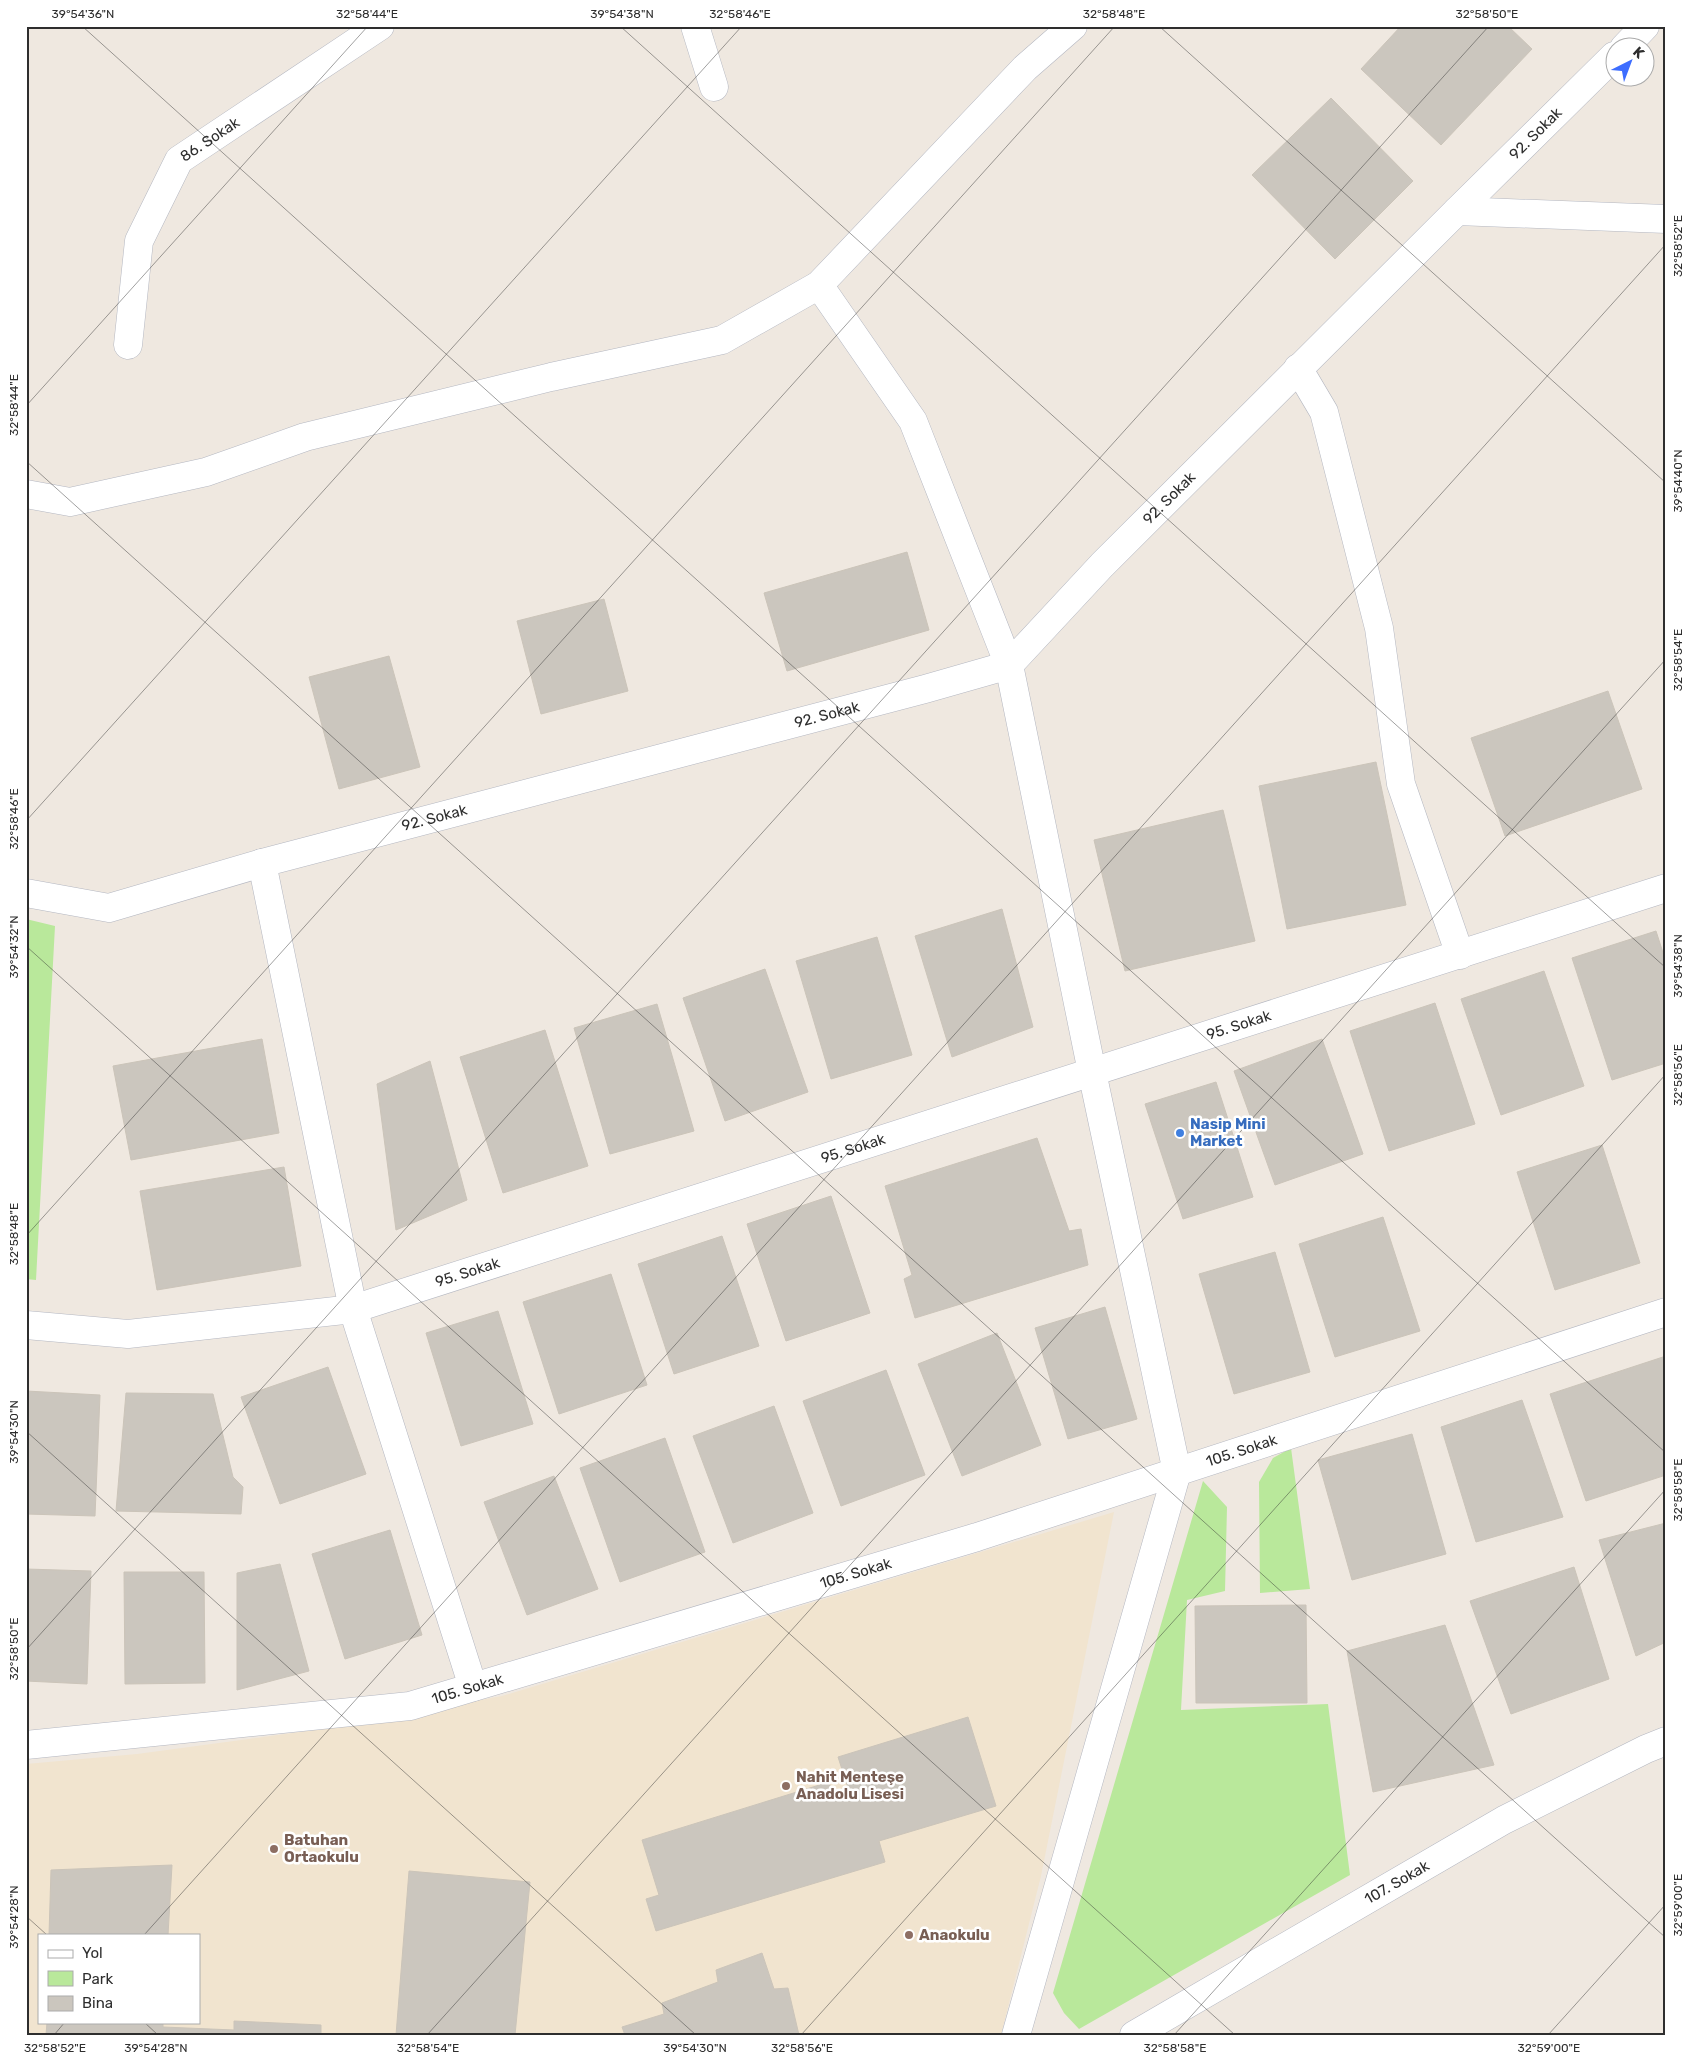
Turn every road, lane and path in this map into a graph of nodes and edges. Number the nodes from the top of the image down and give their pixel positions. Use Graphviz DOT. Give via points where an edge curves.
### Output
graph roads {
  1 [pos="380,26"];
  2 [pos="695,26"];
  3 [pos="1041,26"];
  4 [pos="1073,26"];
  5 [pos="1645,26"];
  6 [pos="1634,38"];
  7 [pos="1604,66"];
  8 [pos="1025,68"];
  9 [pos="714,86"];
  10 [pos="1457,211"];
  11 [pos="1666,219"];
  12 [pos="819,285"];
  13 [pos="128,345"];
  14 [pos="1298,368"];
  15 [pos="26,494"];
  16 [pos="1009,665"];
  17 [pos="262,863"];
  18 [pos="1666,888"];
  19 [pos="26,893"];
  20 [pos="1460,954"];
  21 [pos="1092,1072"];
  22 [pos="354,1309"];
  23 [pos="1666,1312"];
  24 [pos="26,1325"];
  25 [pos="1177,1472"];
  26 [pos="473,1687"];
  27 [pos="1666,1741"];
  28 [pos="26,1744"];
  29 [pos="1016,2035"];
  30 [pos="1134,2035"];
  1 -- 13 [label="street, 86. Sokak" via="179,160 139,242"];
  2 -- 9 [label="street"];
  3 -- 8 [label="street"];
  4 -- 8 [label="street"];
  5 -- 6 [label="street"];
  7 -- 10 [label="street, 92. Sokak"];
  8 -- 12 [label="street"];
  10 -- 11 [label="street"];
  10 -- 14 [label="street, 92. Sokak"];
  12 -- 15 [label="street" via="722,340 314,434 206,472 70,502"];
  12 -- 16 [label="street" via="913,421"];
  14 -- 16 [label="street, 92. Sokak" via="1102,565"];
  14 -- 20 [label="street" via="1324,412 1379,628 1401,784"];
  16 -- 17 [label="street, 92. Sokak"];
  16 -- 21 [label="street"];
  17 -- 19 [label="street, 92. Sokak" via="109,908"];
  17 -- 22 [label="street"];
  18 -- 20 [label="street, 95. Sokak"];
  20 -- 21 [label="street, 95. Sokak"];
  21 -- 22 [label="street, 95. Sokak"];
  21 -- 25 [label="street"];
  22 -- 24 [label="street, 95. Sokak" via="128,1334"];
  22 -- 26 [label="street"];
  23 -- 25 [label="street, 105. Sokak"];
  25 -- 26 [label="street, 105. Sokak" via="977,1537"];
  25 -- 29 [label="street"];
  26 -- 28 [label="street, 105. Sokak" via="410,1706"];
  27 -- 30 [label="street, 107. Sokak" via="1504,1820"];
}
